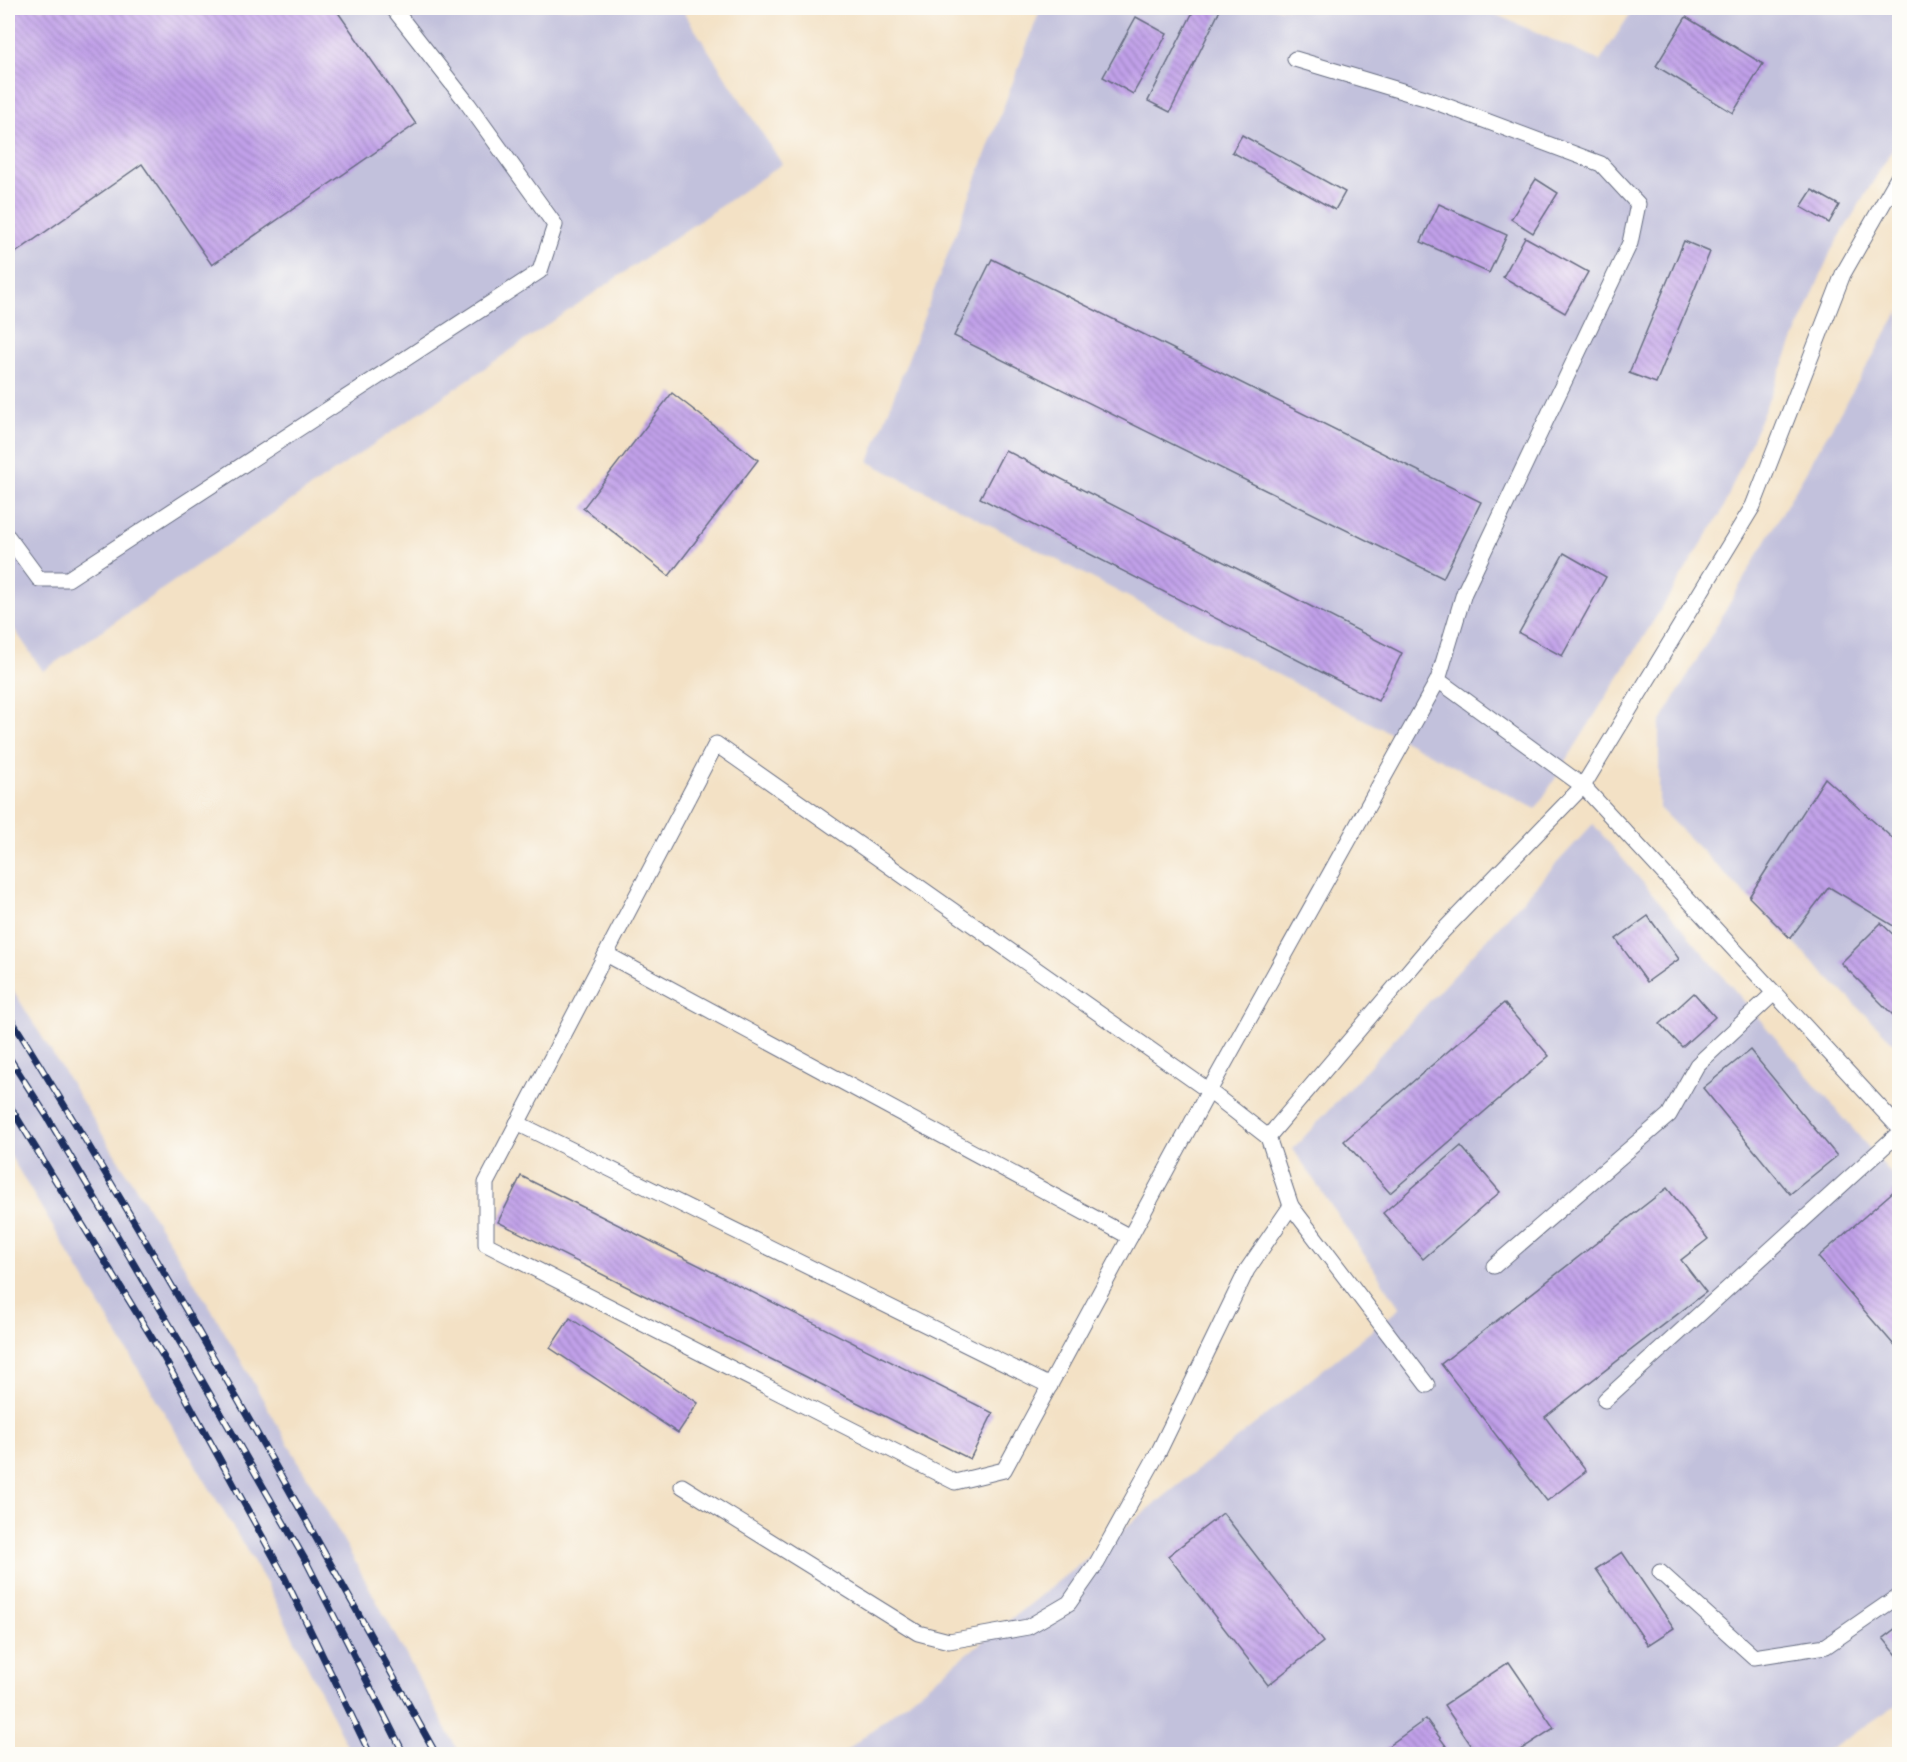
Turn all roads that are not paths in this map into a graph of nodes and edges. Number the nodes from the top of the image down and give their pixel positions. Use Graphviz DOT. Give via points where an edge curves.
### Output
graph roads {
  1 [pos="393,8"];
  2 [pos="1295,59"];
  3 [pos="1899,174"];
  4 [pos="8,537"];
  5 [pos="1438,680"];
  6 [pos="1583,786"];
  7 [pos="606,954"];
  8 [pos="1774,993"];
  9 [pos="1209,1090"];
  10 [pos="517,1123"];
  11 [pos="1899,1130"];
  12 [pos="1268,1137"];
  13 [pos="1291,1206"];
  14 [pos="1130,1237"];
  15 [pos="1494,1266"];
  16 [pos="1427,1385"];
  17 [pos="1050,1386"];
  18 [pos="1605,1400"];
  19 [pos="682,1486"];
  20 [pos="1660,1572"];
  21 [pos="1899,1595"];
  1 -- 4 [label="lane" via="555,225 540,271 68,579 39,579"];
  2 -- 5 [label="lane" via="1425,98 1601,164 1638,204 1630,243 1464,593"];
  3 -- 6 [label="lane" via="1843,274 1753,506"];
  5 -- 6 [label="lane"];
  5 -- 9 [label="lane"];
  6 -- 8 [label="lane"];
  6 -- 12 [label="lane" via="1439,935"];
  7 -- 9 [label="lane" via="716,744"];
  7 -- 10 [label="lane"];
  7 -- 14 [label="lane"];
  8 -- 11 [label="lane"];
  8 -- 15 [label="lane" via="1697,1065 1669,1115"];
  9 -- 12 [label="lane"];
  9 -- 14 [label="lane"];
  10 -- 17 [label="lane"];
  10 -- 17 [label="lane" via="486,1184 486,1244 955,1482 1004,1470"];
  11 -- 18 [label="lane"];
  12 -- 13 [label="lane"];
  13 -- 16 [label="lane"];
  13 -- 19 [label="lane" via="1247,1270 1159,1451 1096,1563 1069,1603 1028,1627 949,1641 918,1633"];
  14 -- 17 [label="lane"];
  20 -- 21 [label="lane" via="1754,1657 1826,1646"];
}
